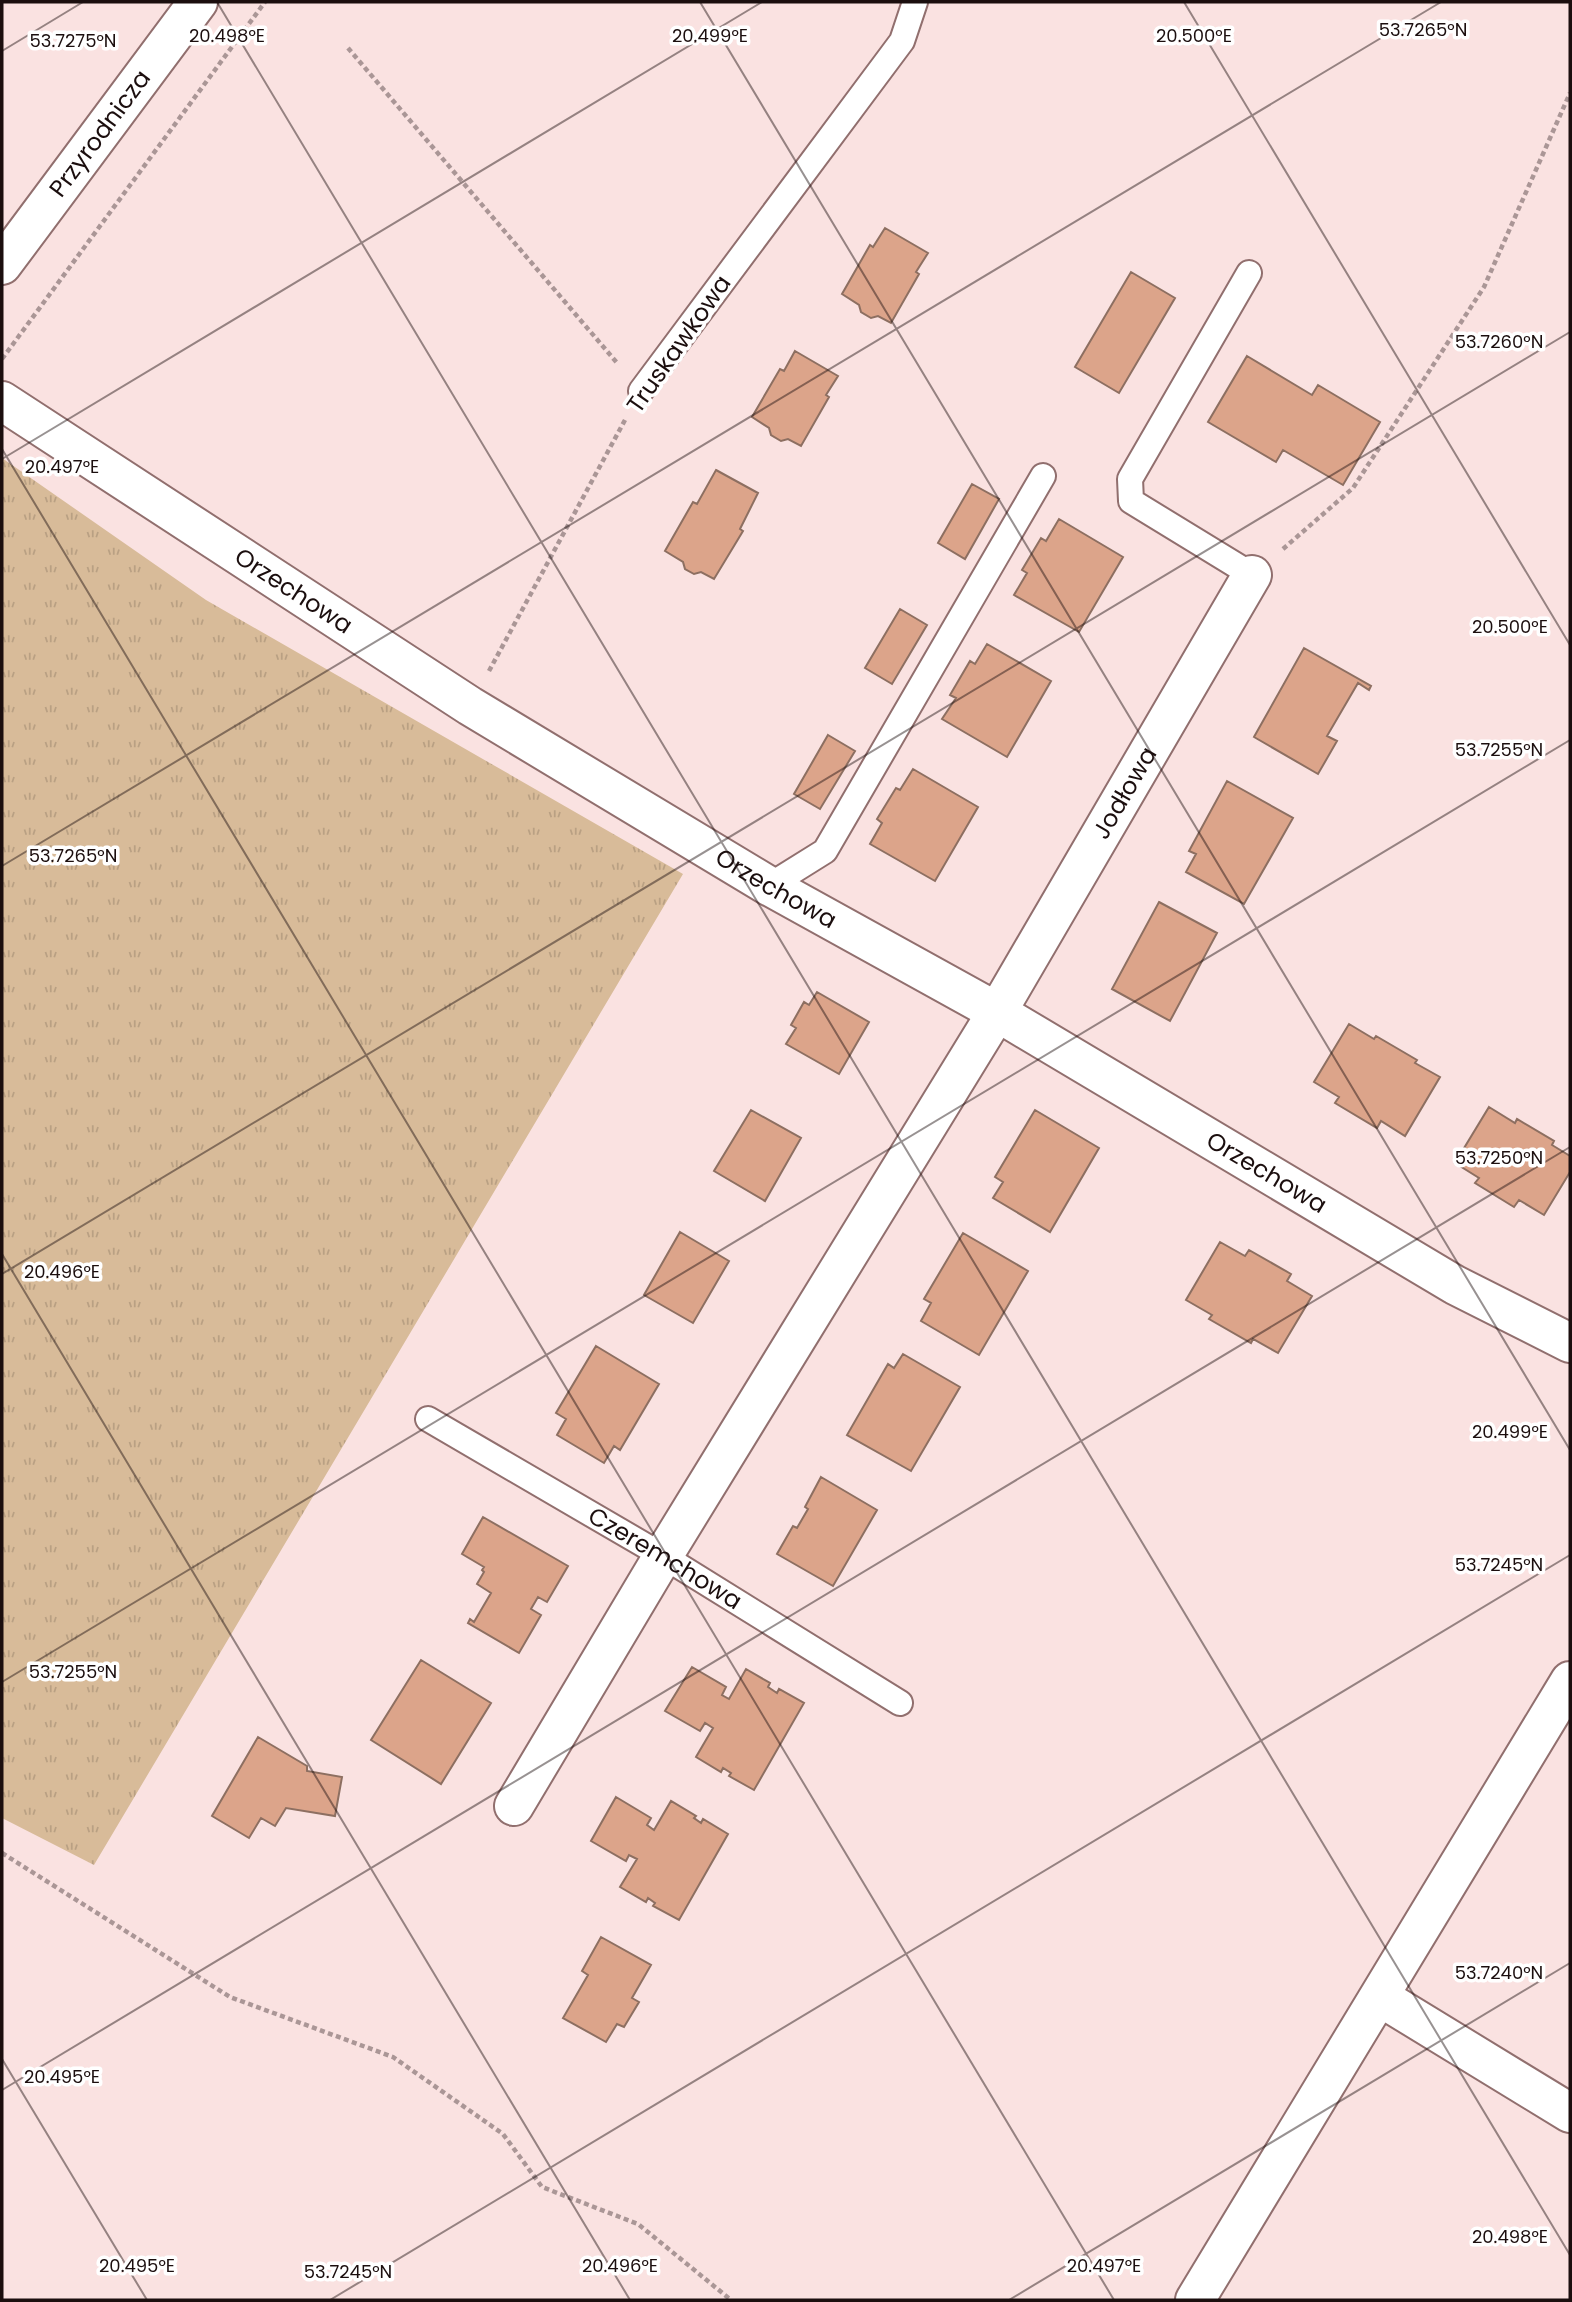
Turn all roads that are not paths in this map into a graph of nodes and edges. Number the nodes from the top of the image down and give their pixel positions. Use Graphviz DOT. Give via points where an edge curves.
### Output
graph roads {
  1 [pos="198,2"];
  2 [pos="915,2"];
  3 [pos="2,265"];
  4 [pos="1250,273"];
  5 [pos="641,391"];
  6 [pos="2,401"];
  7 [pos="1043,476"];
  8 [pos="1252,575"];
  9 [pos="769,886"];
  10 [pos="997,1012"];
  11 [pos="1570,1343"];
  12 [pos="428,1419"];
  13 [pos="663,1556"];
  14 [pos="1570,1681"];
  15 [pos="900,1703"];
  16 [pos="514,1807"];
  17 [pos="1380,1997"];
  18 [pos="1570,2113"];
  19 [pos="1195,2300"];
  1 -- 3 [label="street, Przyrodnicza"];
  2 -- 5 [label="lane, Truskawkowa" via="902,41"];
  4 -- 8 [label="lane" via="1130,478 1131,501"];
  6 -- 9 [label="street, Orzechowa" via="470,706"];
  7 -- 9 [label="lane" via="825,851"];
  8 -- 10 [label="street, Jodłowa"];
  9 -- 10 [label="street, Orzechowa"];
  10 -- 11 [label="street, Orzechowa" via="1455,1284"];
  10 -- 13 [label="street, Jodłowa"];
  12 -- 13 [label="lane, Czeremchowa"];
  13 -- 15 [label="lane, Czeremchowa"];
  13 -- 16 [label="street, Jodłowa"];
  14 -- 17 [label="street"];
  17 -- 18 [label="street"];
  17 -- 19 [label="street"];
}
